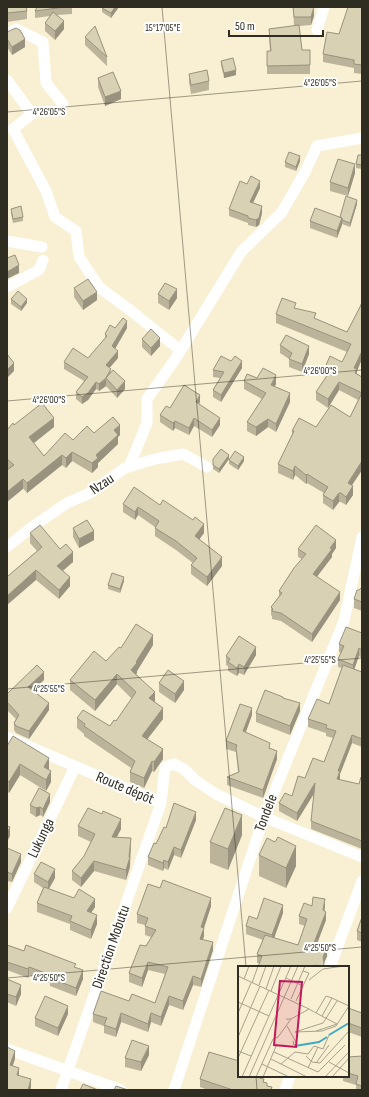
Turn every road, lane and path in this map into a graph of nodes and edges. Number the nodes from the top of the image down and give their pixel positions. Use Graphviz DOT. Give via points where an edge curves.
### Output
graph roads {
  1 [pos="324,7"];
  2 [pos="317,30"];
  3 [pos="7,34"];
  4 [pos="7,80"];
  5 [pos="63,104"];
  6 [pos="362,138"];
  7 [pos="7,241"];
  8 [pos="42,247"];
  9 [pos="43,260"];
  10 [pos="7,287"];
  11 [pos="180,350"];
  12 [pos="129,467"];
  13 [pos="207,467"];
  14 [pos="362,537"];
  15 [pos="7,547"];
  16 [pos="7,737"];
  17 [pos="75,767"];
  18 [pos="161,803"];
  19 [pos="264,817"];
  20 [pos="362,857"];
  21 [pos="362,881"];
  22 [pos="7,908"];
  23 [pos="330,966"];
  24 [pos="7,1049"];
  25 [pos="67,1071"];
  26 [pos="290,1077"];
  27 [pos="61,1090"];
  28 [pos="121,1090"];
  29 [pos="174,1090"];
  30 [pos="285,1090"];
  1 -- 2 [label="street"];
  3 -- 5 [label="street" via="16,29 43,42 46,83"];
  4 -- 11 [label="street" via="32,114 13,129 46,191 55,217 76,231 79,257 100,288"];
  6 -- 11 [label="street" via="317,146 282,212 241,252"];
  7 -- 8 [label="street"];
  9 -- 10 [label="street" via="39,270"];
  11 -- 12 [label="street" via="147,399 147,423"];
  12 -- 13 [label="street, Nzau" via="183,454"];
  12 -- 15 [label="street, Nzau" via="90,493 67,503 32,526"];
  14 -- 19 [label="street, Tondele" via="344,621"];
  16 -- 17 [label="street, Route dépôt"];
  17 -- 18 [label="street, Route dépôt"];
  17 -- 22 [label="street, Lukunga"];
  18 -- 19 [label="street, Route dépôt" via="165,767 174,764 216,794"];
  18 -- 25 [label="street, Direction Mobutu"];
  19 -- 20 [label="street, Route dépôt"];
  19 -- 29 [label="street, Tondele"];
  21 -- 23 [label="street"];
  24 -- 25 [label="street"];
  25 -- 27 [label="street, Direction Mobutu"];
  25 -- 28 [label="street"];
  26 -- 30 [label="street"];
}
